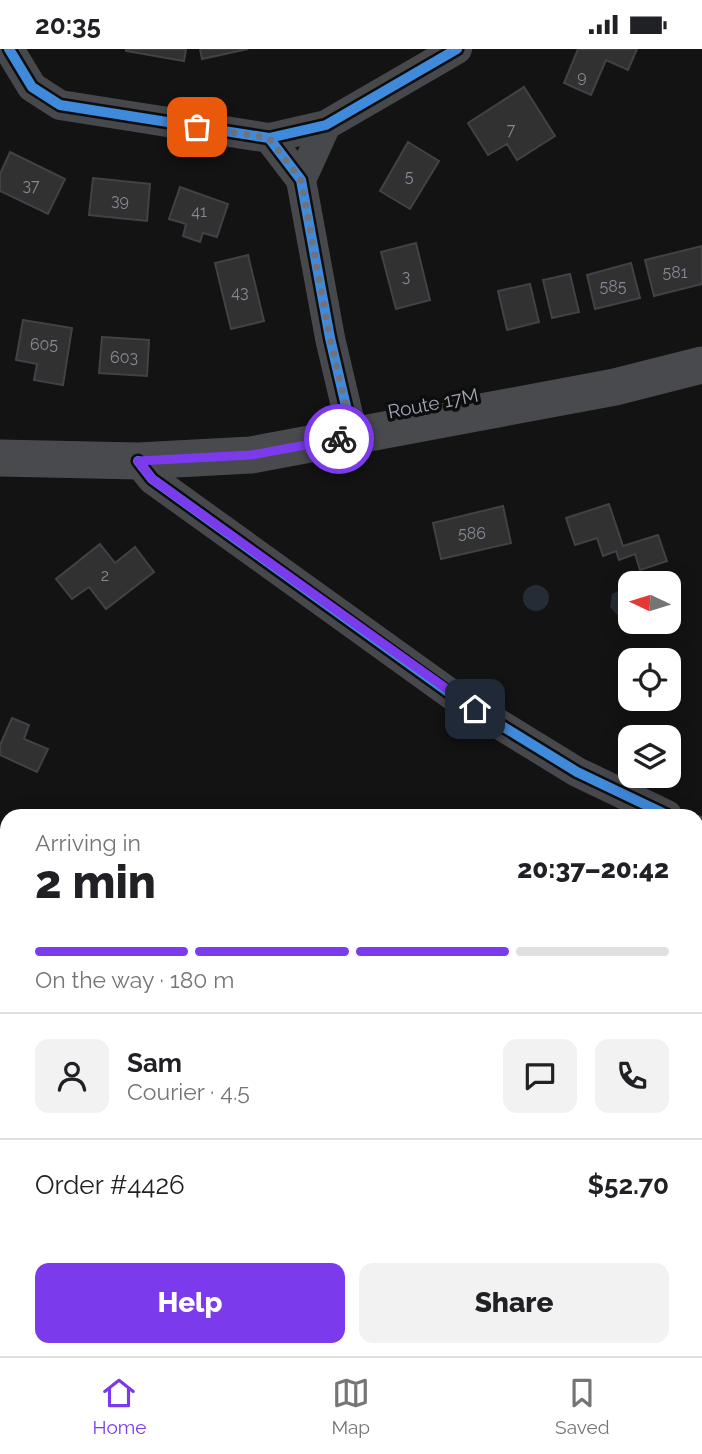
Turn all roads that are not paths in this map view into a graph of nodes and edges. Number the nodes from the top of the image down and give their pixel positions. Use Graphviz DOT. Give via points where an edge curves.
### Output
graph roads {
  1 [pos="9,49"];
  2 [pos="457,49"];
  3 [pos="326,125"];
  4 [pos="269,138"];
  5 [pos="301,180"];
  6 [pos="702,365"];
  7 [pos="353,436"];
  8 [pos="0,457"];
  9 [pos="138,461"];
  10 [pos="655,809"];
  1 -- 4 [label="street" via="32,87 60,105"];
  2 -- 3 [label="street"];
  3 -- 4 [label="street"];
  3 -- 5 [label="street"];
  4 -- 5 [label="street"];
  5 -- 7 [label="street"];
  6 -- 7 [label="main road, Route 17M" via="615,387"];
  7 -- 9 [label="main road, Route 17M" via="251,455"];
  8 -- 9 [label="main road, Route 17M"];
  9 -- 10 [label="street" via="152,479 454,697 578,772"];
}
